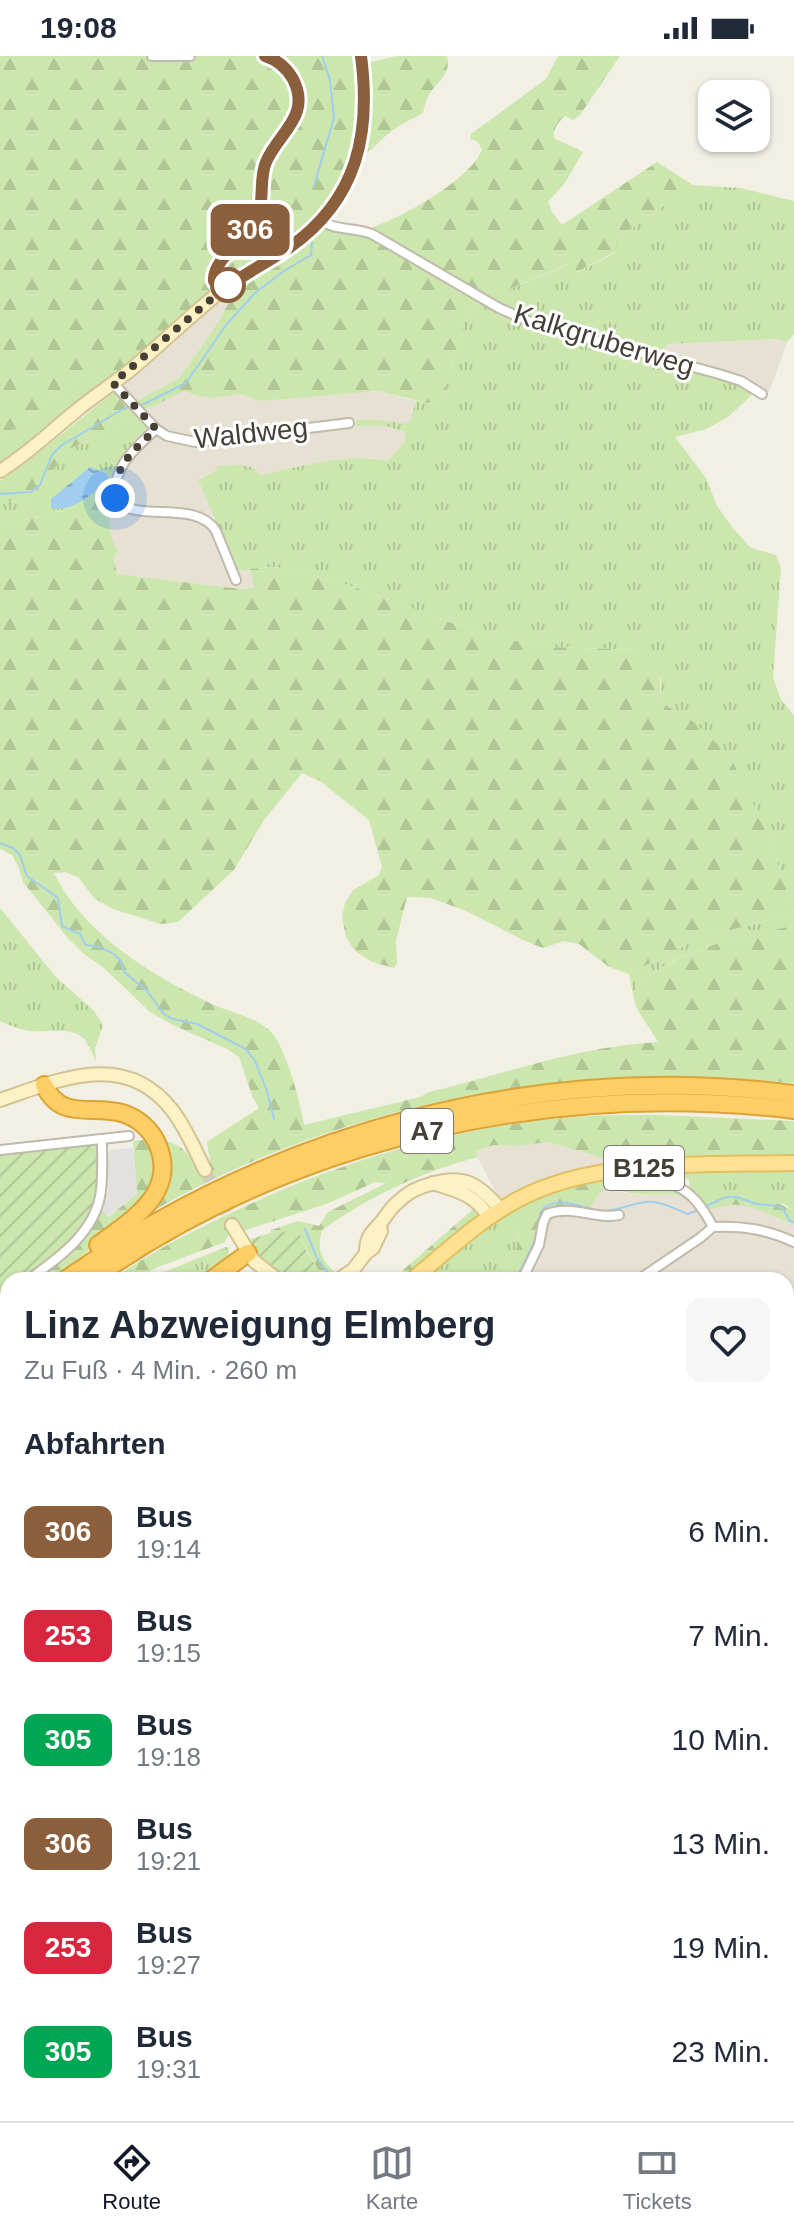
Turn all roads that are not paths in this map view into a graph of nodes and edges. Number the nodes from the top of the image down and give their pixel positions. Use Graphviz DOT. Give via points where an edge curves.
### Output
graph roads {
  1 [pos="152,56"];
  2 [pos="190,56"];
  3 [pos="265,56"];
  4 [pos="361,56"];
  5 [pos="320,220"];
  6 [pos="222,290"];
  7 [pos="113,383"];
  8 [pos="762,394"];
  9 [pos="349,423"];
  10 [pos="156,429"];
  11 [pos="0,471"];
  12 [pos="236,580"];
  13 [pos="44,1085"];
  14 [pos="794,1094"];
  15 [pos="0,1100"];
  16 [pos="794,1110"];
  17 [pos="129,1136"];
  18 [pos="102,1139"];
  19 [pos="0,1150"];
  20 [pos="794,1163"];
  21 [pos="636,1168"];
  22 [pos="205,1170"];
  23 [pos="495,1214"];
  24 [pos="619,1215"];
  25 [pos="232,1225"];
  26 [pos="713,1227"];
  27 [pos="794,1242"];
  28 [pos="248,1253"];
  29 [pos="38,1272"];
  30 [pos="69,1272"];
  31 [pos="76,1272"];
  32 [pos="104,1272"];
  33 [pos="222,1272"];
  34 [pos="266,1272"];
  35 [pos="350,1272"];
  36 [pos="422,1272"];
  37 [pos="526,1272"];
  38 [pos="650,1272"];
  1 -- 2 [label="street"];
  3 -- 6 [label="street" via="291,75 298,105 266,162 255,223 215,271 214,281"];
  4 -- 5 [label="street" via="362,136 347,181"];
  5 -- 6 [label="street" via="290,247"];
  5 -- 8 [label="street, Kalkgruberweg" via="372,234 535,324 719,374"];
  6 -- 7 [label="street"];
  7 -- 10 [label="street"];
  7 -- 11 [label="street"];
  9 -- 10 [label="street, Waldweg" via="195,442"];
  10 -- 12 [label="street" via="118,471 116,502 205,519 216,531"];
  13 -- 15 [label="street"];
  13 -- 22 [label="street" via="102,1073 141,1083 172,1109"];
  13 -- 30 [label="highway" via="52,1099 69,1108 114,1111 135,1119 155,1140 162,1166 147,1206"];
  14 -- 31 [label="highway, A7" via="673,1086 572,1090 397,1122 225,1186 156,1221"];
  16 -- 32 [label="highway, A7" via="710,1103 580,1105 441,1127 336,1157 247,1192"];
  17 -- 18 [label="street"];
  18 -- 19 [label="street"];
  18 -- 29 [label="street" via="101,1190 90,1221 76,1242"];
  20 -- 21 [label="main road, B125"];
  21 -- 23 [label="main road, B125" via="555,1184"];
  21 -- 26 [label="street" via="646,1181 683,1189"];
  23 -- 35 [label="street" via="480,1188 467,1182 449,1179 418,1188 401,1198 380,1224 378,1240"];
  23 -- 36 [label="main road, B125"];
  24 -- 37 [label="street" via="562,1210 547,1214"];
  25 -- 28 [label="street"];
  26 -- 27 [label="street" via="756,1229"];
  26 -- 38 [label="street"];
  28 -- 33 [label="highway"];
  28 -- 34 [label="street"];
}
